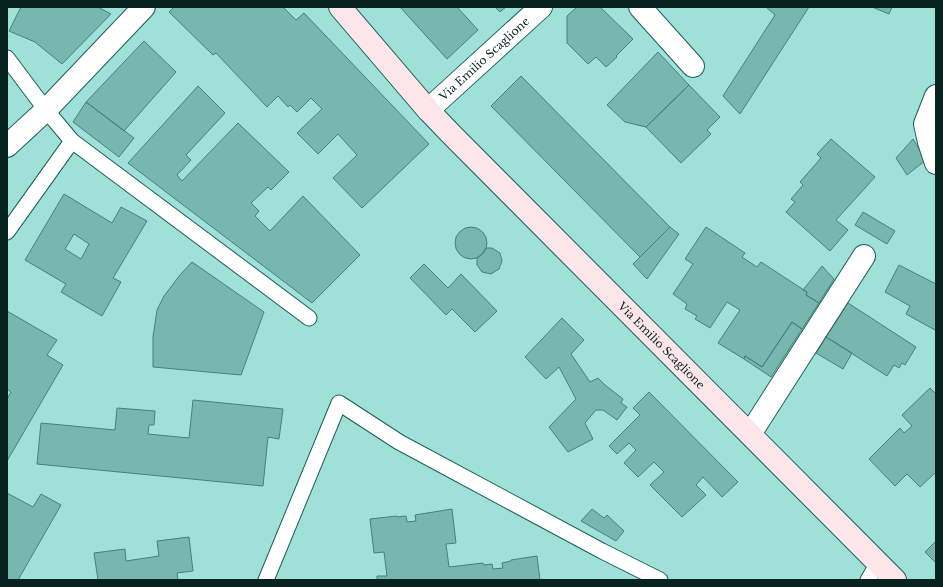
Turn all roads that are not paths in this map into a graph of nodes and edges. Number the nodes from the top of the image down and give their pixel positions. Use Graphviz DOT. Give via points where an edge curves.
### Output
graph roads {
  1 [pos="340,7"];
  2 [pos="541,7"];
  3 [pos="640,7"];
  4 [pos="142,8"];
  5 [pos="7,58"];
  6 [pos="694,66"];
  7 [pos="936,96"];
  8 [pos="46,110"];
  9 [pos="428,110"];
  10 [pos="72,141"];
  11 [pos="7,146"];
  12 [pos="936,163"];
  13 [pos="7,232"];
  14 [pos="864,256"];
  15 [pos="309,318"];
  16 [pos="750,434"];
  17 [pos="873,572"];
  18 [pos="266,580"];
  19 [pos="660,580"];
  20 [pos="895,580"];
  1 -- 9 [label="main road, Via Emilio Scaglione"];
  2 -- 9 [label="street, Via Emilio Scaglione"];
  3 -- 6 [label="street"];
  4 -- 8 [label="street"];
  5 -- 8 [label="lane"];
  7 -- 12 [label="street" via="924,124"];
  8 -- 10 [label="lane"];
  8 -- 11 [label="street"];
  9 -- 16 [label="main road, Via Emilio Scaglione"];
  10 -- 13 [label="lane"];
  10 -- 15 [label="lane"];
  14 -- 16 [label="street"];
  16 -- 17 [label="main road, Via Emilio Scaglione"];
  17 -- 20 [label="main road, Via Emilio Scaglione"];
  18 -- 19 [label="lane" via="339,403 399,442"];
}
